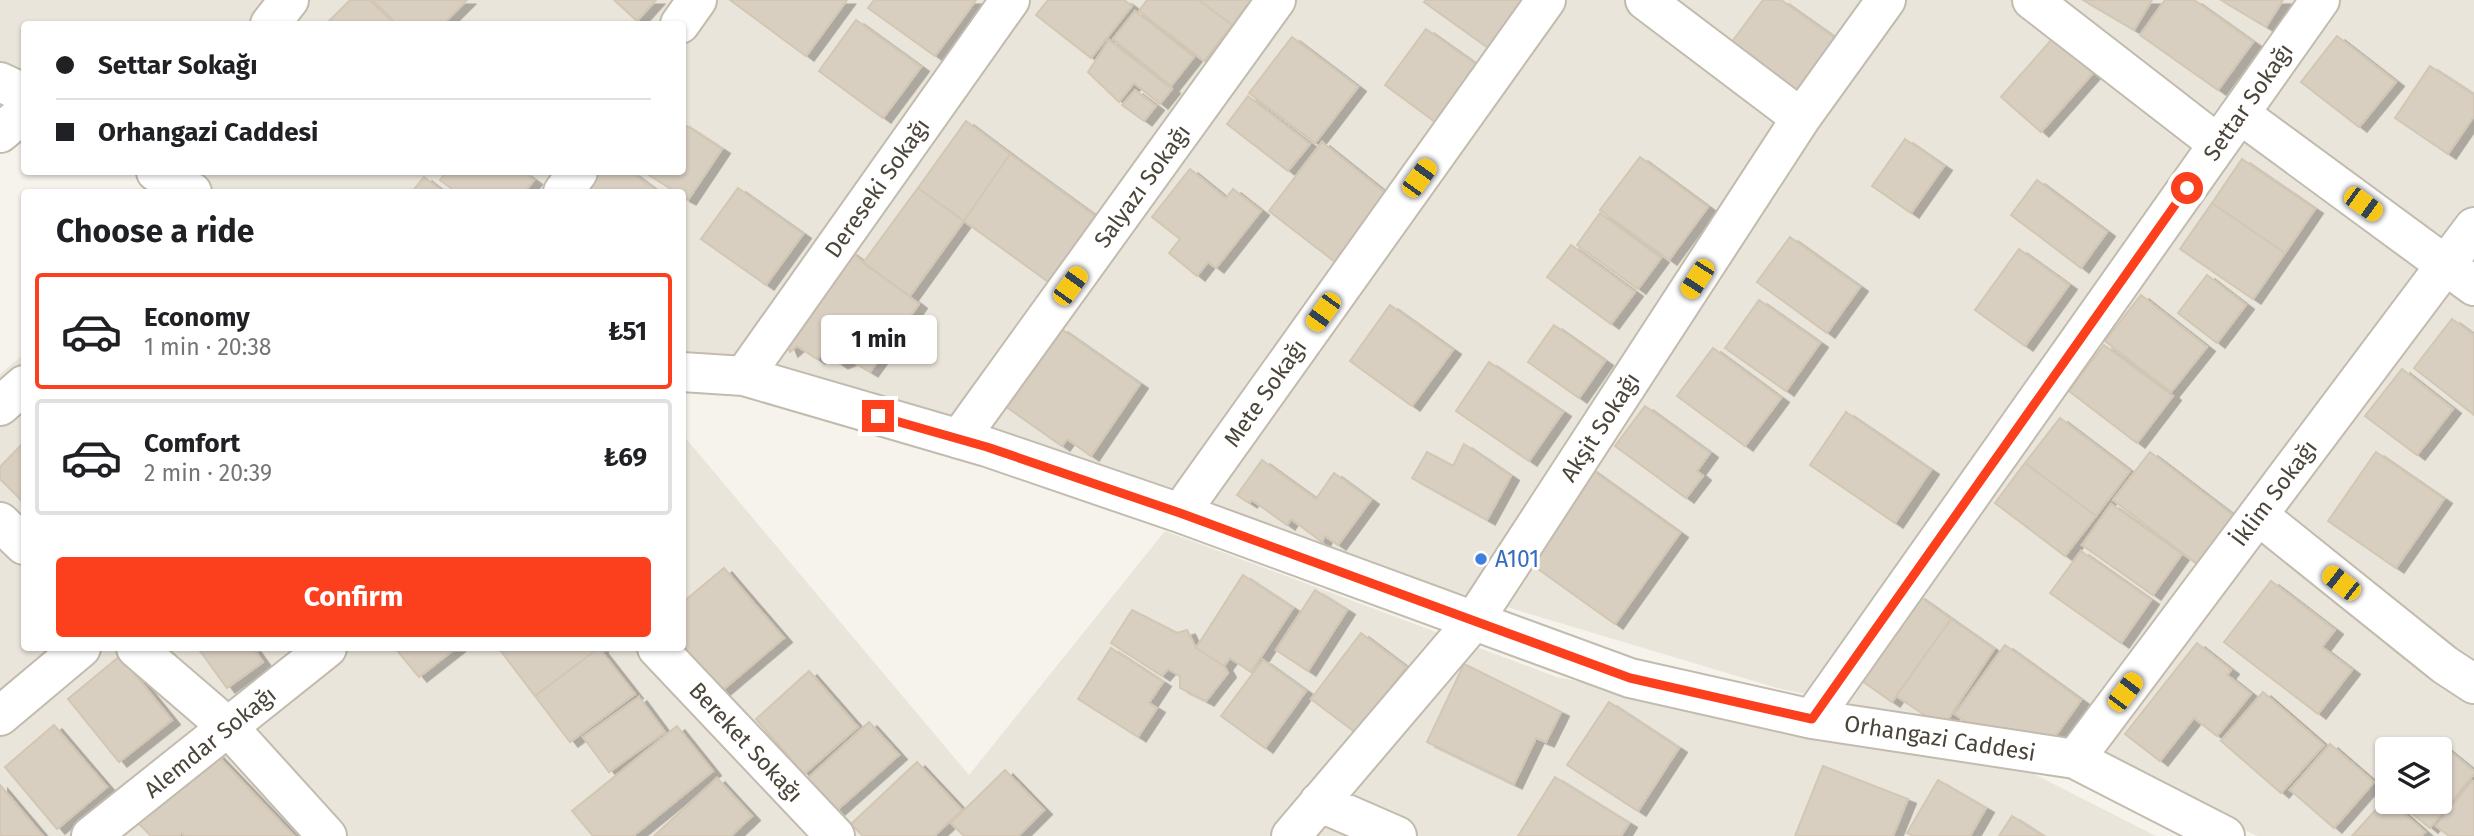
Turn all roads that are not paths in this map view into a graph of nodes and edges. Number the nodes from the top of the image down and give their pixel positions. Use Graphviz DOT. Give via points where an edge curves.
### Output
graph roads {
  1 [pos="289,0"];
  2 [pos="697,0"];
  3 [pos="1010,0"];
  4 [pos="1276,0"];
  5 [pos="1546,0"];
  6 [pos="1645,0"];
  7 [pos="1886,0"];
  8 [pos="2032,0"];
  9 [pos="2320,0"];
  10 [pos="272,21"];
  11 [pos="682,21"];
  12 [pos="0,82"];
  13 [pos="21,92"];
  14 [pos="21,115"];
  15 [pos="1801,118"];
  16 [pos="2229,129"];
  17 [pos="0,132"];
  18 [pos="161,175"];
  19 [pos="187,189"];
  20 [pos="2474,227"];
  21 [pos="2460,276"];
  22 [pos="686,372"];
  23 [pos="744,376"];
  24 [pos="21,388"];
  25 [pos="0,406"];
  26 [pos="959,439"];
  27 [pos="1180,513"];
  28 [pos="2258,515"];
  29 [pos="0,522"];
  30 [pos="21,542"];
  31 [pos="1473,622"];
  32 [pos="78,651"];
  33 [pos="139,651"];
  34 [pos="323,651"];
  35 [pos="660,651"];
  36 [pos="2474,684"];
  37 [pos="0,716"];
  38 [pos="1812,719"];
  39 [pos="229,728"];
  40 [pos="2075,759"];
  41 [pos="1319,802"];
  42 [pos="91,836"];
  43 [pos="327,836"];
  44 [pos="835,836"];
  45 [pos="1291,836"];
  46 [pos="1397,836"];
  47 [pos="2225,836"];
  1 -- 10 [label="street"];
  2 -- 11 [label="street"];
  3 -- 23 [label="street, Dereseki Sokağı"];
  4 -- 26 [label="street, Salyazı Sokağı"];
  5 -- 27 [label="street, Mete Sokağı"];
  6 -- 15 [label="street"];
  7 -- 15 [label="street, Akşit Sokağı"];
  8 -- 16 [label="street"];
  9 -- 16 [label="street, Settar Sokağı"];
  12 -- 13 [label="street"];
  14 -- 17 [label="street"];
  15 -- 31 [label="street, Akşit Sokağı"];
  16 -- 21 [label="street"];
  16 -- 38 [label="street, Settar Sokağı"];
  18 -- 19 [label="street"];
  20 -- 21 [label="street, İklim Sokağı"];
  21 -- 28 [label="street, İklim Sokağı"];
  22 -- 23 [label="street, Orhangazi Caddesi"];
  23 -- 26 [label="street, Orhangazi Caddesi"];
  24 -- 25 [label="street"];
  26 -- 27 [label="street, Orhangazi Caddesi"];
  27 -- 31 [label="street, Orhangazi Caddesi"];
  28 -- 36 [label="street"];
  28 -- 40 [label="street, İklim Sokağı"];
  29 -- 30 [label="street"];
  31 -- 38 [label="street, Orhangazi Caddesi" via="1630,678"];
  31 -- 41 [label="street, Akşit Sokağı"];
  32 -- 37 [label="street"];
  33 -- 39 [label="street"];
  34 -- 39 [label="street, Alemdar Sokağı"];
  35 -- 44 [label="street, Bereket Sokağı"];
  38 -- 40 [label="street, Orhangazi Caddesi"];
  39 -- 42 [label="street, Alemdar Sokağı"];
  39 -- 43 [label="street"];
  40 -- 47 [label="street, Orhangazi Caddesi"];
  41 -- 45 [label="street, Akşit Sokağı"];
  41 -- 46 [label="street"];
}
